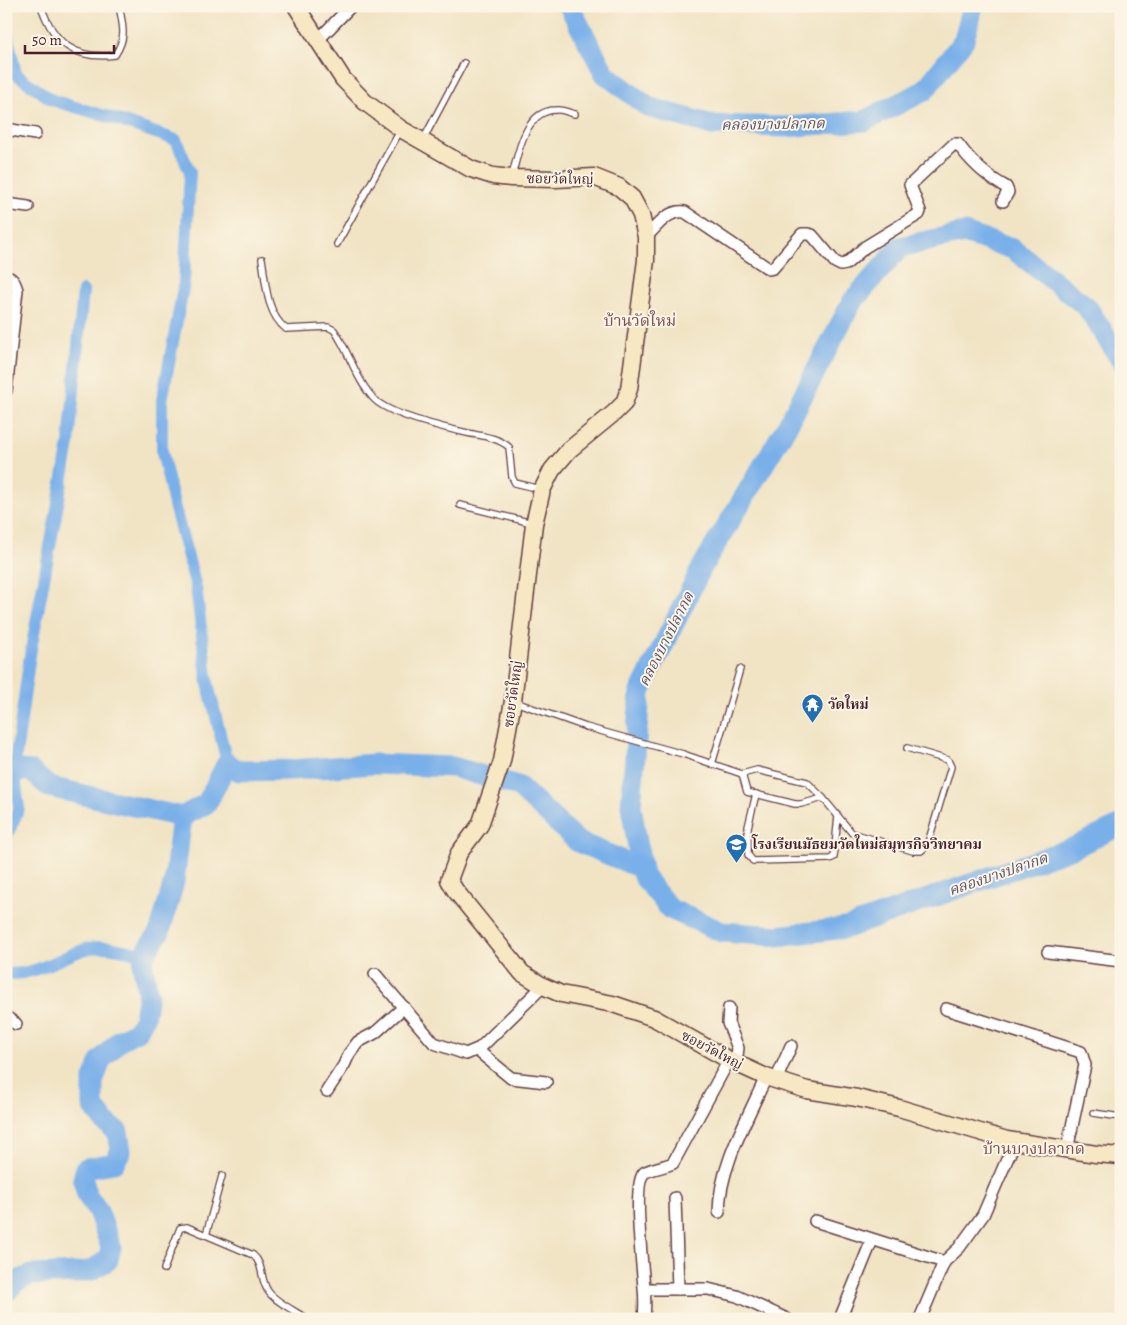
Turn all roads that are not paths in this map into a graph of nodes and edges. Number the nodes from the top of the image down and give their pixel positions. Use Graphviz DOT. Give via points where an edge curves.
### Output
graph roads {
  1 [pos="41,6"];
  2 [pos="119,6"];
  3 [pos="296,6"];
  4 [pos="351,6"];
  5 [pos="318,40"];
  6 [pos="464,63"];
  7 [pos="575,114"];
  8 [pos="6,129"];
  9 [pos="401,129"];
  10 [pos="35,134"];
  11 [pos="422,141"];
  12 [pos="511,178"];
  13 [pos="1003,201"];
  14 [pos="6,204"];
  15 [pos="28,207"];
  16 [pos="646,237"];
  17 [pos="337,244"];
  18 [pos="262,259"];
  19 [pos="6,277"];
  20 [pos="8,364"];
  21 [pos="6,391"];
  22 [pos="542,490"];
  23 [pos="460,505"];
  24 [pos="534,524"];
  25 [pos="740,669"];
  26 [pos="513,702"];
  27 [pos="907,748"];
  28 [pos="712,764"];
  29 [pos="742,774"];
  30 [pos="756,794"];
  31 [pos="823,798"];
  32 [pos="838,816"];
  33 [pos="1048,952"];
  34 [pos="1121,961"];
  35 [pos="376,974"];
  36 [pos="543,986"];
  37 [pos="404,1007"];
  38 [pos="729,1008"];
  39 [pos="946,1009"];
  40 [pos="791,1046"];
  41 [pos="477,1050"];
  42 [pos="732,1062"];
  43 [pos="771,1078"];
  44 [pos="546,1082"];
  45 [pos="327,1091"];
  46 [pos="1093,1114"];
  47 [pos="1121,1117"];
  48 [pos="1015,1141"];
  49 [pos="1067,1150"];
  50 [pos="1121,1156"];
  51 [pos="222,1176"];
  52 [pos="675,1198"];
  53 [pos="720,1212"];
  54 [pos="815,1221"];
  55 [pos="206,1235"];
  56 [pos="872,1240"];
  57 [pos="944,1262"];
  58 [pos="164,1269"];
  59 [pos="645,1289"];
  60 [pos="678,1289"];
  61 [pos="307,1319"];
  62 [pos="644,1319"];
  63 [pos="787,1319"];
  64 [pos="840,1319"];
  65 [pos="920,1319"];
  1 -- 2 [label="lane" via="54,34 63,44 97,57 115,55 122,45"];
  3 -- 5 [label="street, ซอยวัดใหญ่"];
  4 -- 5 [label="street"];
  5 -- 9 [label="street, ซอยวัดใหญ่" via="343,79 365,102"];
  6 -- 11 [label="lane"];
  7 -- 12 [label="lane" via="556,110 546,112 528,126 519,145"];
  8 -- 10 [label="street"];
  9 -- 11 [label="street, ซอยวัดใหญ่"];
  9 -- 17 [label="lane"];
  11 -- 12 [label="street, ซอยวัดใหญ่" via="471,169"];
  12 -- 16 [label="street, ซอยวัดใหญ่" via="594,177 619,186 632,198 642,215"];
  13 -- 16 [label="street" via="1008,192 1006,187 980,169 958,144 954,144 910,185 919,214 865,247 846,264 834,262 812,235 802,234 769,269 685,212 675,211 667,215"];
  14 -- 15 [label="street"];
  16 -- 22 [label="street, ซอยวัดใหญ่" via="646,260 629,389 624,403 569,450 552,470"];
  18 -- 22 [label="lane" via="271,310 281,325 286,329 328,327 334,330 365,387 378,403 403,415 504,442 509,447 515,483"];
  19 -- 20 [label="street" via="15,282 17,290"];
  20 -- 21 [label="street"];
  22 -- 24 [label="street, ซอยวัดใหญ่"];
  23 -- 24 [label="lane"];
  24 -- 26 [label="street, ซอยวัดใหญ่"];
  25 -- 28 [label="lane"];
  26 -- 28 [label="lane"];
  26 -- 36 [label="street, ซอยวัดใหญ่" via="502,761 491,795 480,825 459,853 449,880 522,973"];
  27 -- 32 [label="lane" via="948,760 951,767 927,846 922,851 852,832"];
  28 -- 29 [label="lane"];
  29 -- 30 [label="lane" via="747,792"];
  29 -- 31 [label="lane" via="757,770 807,782"];
  30 -- 31 [label="lane" via="795,804"];
  30 -- 32 [label="lane" via="748,827 748,856 753,860 834,857"];
  31 -- 32 [label="lane"];
  33 -- 34 [label="street"];
  35 -- 37 [label="street"];
  36 -- 41 [label="street"];
  36 -- 42 [label="street, ซอยวัดใหญ่" via="561,994 613,1004 654,1018"];
  37 -- 41 [label="street" via="434,1044 466,1054"];
  37 -- 45 [label="street" via="375,1033 358,1042"];
  38 -- 42 [label="street" via="728,1023 738,1048"];
  39 -- 49 [label="street" via="1081,1052 1085,1065"];
  40 -- 43 [label="street"];
  41 -- 44 [label="street" via="511,1078"];
  42 -- 43 [label="street, ซอยวัดใหญ่"];
  42 -- 59 [label="street" via="673,1163 642,1175 638,1202"];
  43 -- 48 [label="street, ซอยวัดใหญ่" via="807,1090 899,1108"];
  43 -- 53 [label="street" via="732,1154 724,1177"];
  46 -- 47 [label="lane"];
  48 -- 49 [label="street, ซอยวัดใหญ่"];
  48 -- 57 [label="street" via="983,1215 959,1248"];
  49 -- 50 [label="street, ซอยวัดใหญ่"];
  51 -- 55 [label="lane"];
  52 -- 60 [label="street"];
  54 -- 56 [label="street"];
  55 -- 58 [label="lane" via="187,1227 180,1228"];
  55 -- 61 [label="lane" via="257,1258 269,1294"];
  56 -- 57 [label="street"];
  56 -- 64 [label="street"];
  57 -- 65 [label="street"];
  59 -- 60 [label="street"];
  59 -- 62 [label="street"];
  60 -- 63 [label="street" via="708,1289 737,1296"];
}
